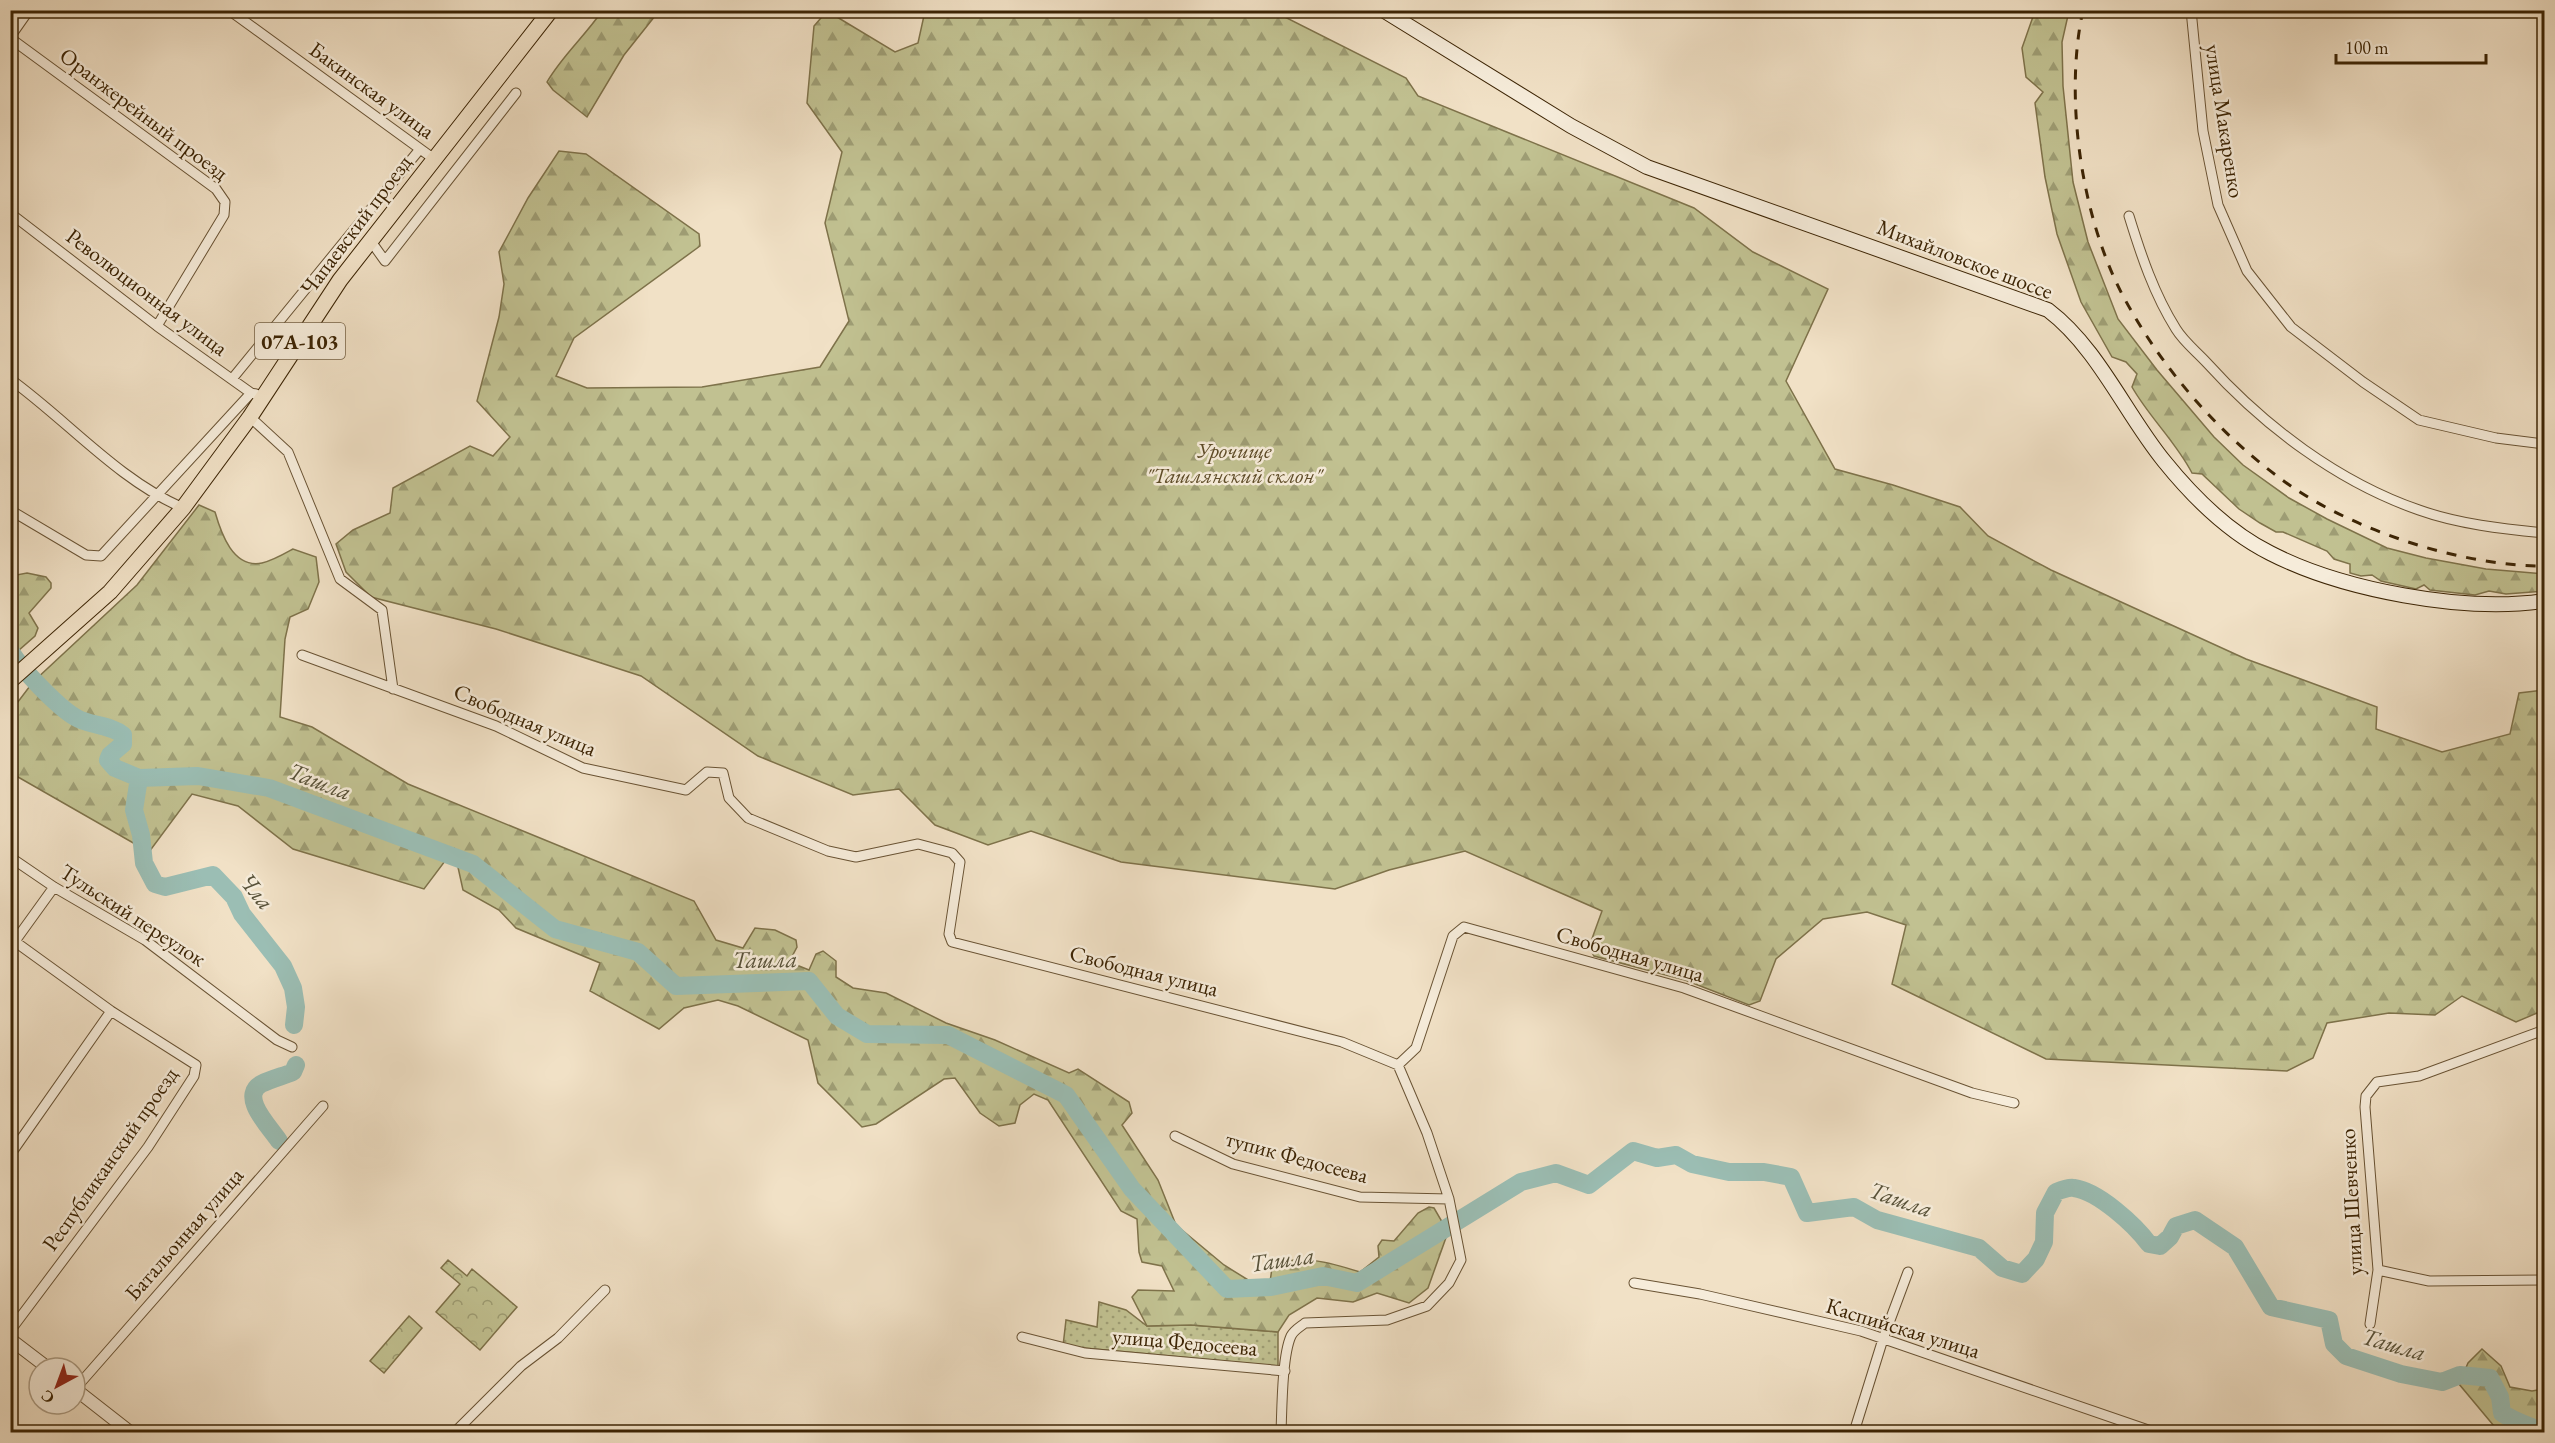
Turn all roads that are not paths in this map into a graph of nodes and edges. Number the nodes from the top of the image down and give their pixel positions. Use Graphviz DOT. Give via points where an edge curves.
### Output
graph roads {
  1 [pos="29,10"];
  2 [pos="229,10"];
  3 [pos="551,10"];
  4 [pos="1383,10"];
  5 [pos="2191,10"];
  6 [pos="10,37"];
  7 [pos="516,93"];
  8 [pos="420,150"];
  9 [pos="434,159"];
  10 [pos="10,213"];
  11 [pos="2128,216"];
  12 [pos="370,240"];
  13 [pos="157,326"];
  14 [pos="10,379"];
  15 [pos="232,379"];
  16 [pos="258,394"];
  17 [pos="250,417"];
  18 [pos="2544,444"];
  19 [pos="156,496"];
  20 [pos="183,508"];
  21 [pos="10,510"];
  22 [pos="2544,533"];
  23 [pos="2544,601"];
  24 [pos="302,655"];
  25 [pos="12,680"];
  26 [pos="393,689"];
  27 [pos="10,857"];
  28 [pos="54,887"];
  29 [pos="12,942"];
  30 [pos="111,1011"];
  31 [pos="2544,1030"];
  32 [pos="292,1047"];
  33 [pos="1398,1065"];
  34 [pos="2014,1103"];
  35 [pos="323,1106"];
  36 [pos="1175,1136"];
  37 [pos="10,1155"];
  38 [pos="1449,1199"];
  39 [pos="2378,1270"];
  40 [pos="1908,1272"];
  41 [pos="2544,1280"];
  42 [pos="1634,1283"];
  43 [pos="605,1290"];
  44 [pos="2370,1324"];
  45 [pos="10,1331"];
  46 [pos="1022,1337"];
  47 [pos="10,1339"];
  48 [pos="1882,1339"];
  49 [pos="32,1356"];
  50 [pos="1285,1371"];
  51 [pos="87,1375"];
  52 [pos="87,1398"];
  53 [pos="130,1432"];
  54 [pos="455,1432"];
  55 [pos="1281,1432"];
  56 [pos="1854,1432"];
  57 [pos="2154,1432"];
  1 -- 6 [label="street"];
  2 -- 8 [label="street, Бакинская улица"];
  3 -- 9 [label="main road, Чапаевский проезд / 07А-103"];
  4 -- 23 [label="main road, Михайловское шоссе" via="1571,126 1647,167 2048,310 2066,323 2081,342 2187,488 2224,524 2270,553 2376,590 2478,603"];
  5 -- 18 [label="street, улица Макаренко" via="2203,131 2218,205 2247,271 2291,327 2419,420 2496,438"];
  6 -- 13 [label="street, Оранжерейный проезд" via="216,189 225,202 224,215 213,236"];
  7 -- 12 [label="street" via="385,261"];
  8 -- 9 [label="street, Бакинская улица"];
  8 -- 15 [label="street"];
  9 -- 12 [label="main road, Чапаевский проезд / 07А-103"];
  10 -- 13 [label="street, Революционная улица"];
  11 -- 22 [label="street" via="2146,272 2177,331 2234,393 2292,441 2336,470 2422,511 2503,529"];
  12 -- 16 [label="main road, Чапаевский проезд / 07А-103"];
  13 -- 15 [label="street, Революционная улица"];
  14 -- 19 [label="street"];
  15 -- 16 [label="street, Революционная улица"];
  16 -- 17 [label="main road, Чапаевский проезд / 07А-103"];
  16 -- 19 [label="street"];
  17 -- 20 [label="main road, Чапаевский проезд / 07А-103"];
  17 -- 26 [label="street" via="288,452 340,579 382,610"];
  19 -- 20 [label="street"];
  19 -- 21 [label="street" via="106,552 94,557"];
  20 -- 25 [label="main road, Чапаевский проезд / 07А-103" via="110,592"];
  24 -- 26 [label="street, Свободная улица"];
  26 -- 33 [label="street, Свободная улица" via="496,726 583,768 686,790 707,772 723,773 729,798 748,818 828,851 856,857 918,844 952,853 960,862 949,934 952,942 1342,1042"];
  27 -- 28 [label="street, Тульский переулок"];
  28 -- 29 [label="street"];
  28 -- 32 [label="street, Тульский переулок" via="145,940 277,1040"];
  29 -- 30 [label="street"];
  30 -- 37 [label="street"];
  30 -- 45 [label="street, Республиканский проезд" via="196,1065 194,1076 148,1147"];
  31 -- 39 [label="street, улица Шевченко" via="2419,1076 2377,1082 2366,1096"];
  33 -- 34 [label="street, Свободная улица" via="1416,1048 1453,936 1464,927 1684,988 1972,1093"];
  33 -- 38 [label="street"];
  35 -- 51 [label="street, Батальонная улица"];
  36 -- 38 [label="street, тупик Федосеева" via="1233,1164 1360,1197"];
  38 -- 50 [label="street" via="1461,1260 1449,1283 1427,1306 1387,1320 1305,1323 1291,1336"];
  39 -- 41 [label="street" via="2429,1281"];
  39 -- 44 [label="street, улица Шевченко"];
  40 -- 48 [label="street"];
  42 -- 48 [label="street, Каспийская улица" via="1700,1294"];
  43 -- 54 [label="street"];
  46 -- 50 [label="street, улица Федосеева" via="1085,1353"];
  47 -- 49 [label="street"];
  48 -- 56 [label="street"];
  48 -- 57 [label="street, Каспийская улица"];
  50 -- 55 [label="street, улица Федосеева"];
  52 -- 53 [label="street"];
}
